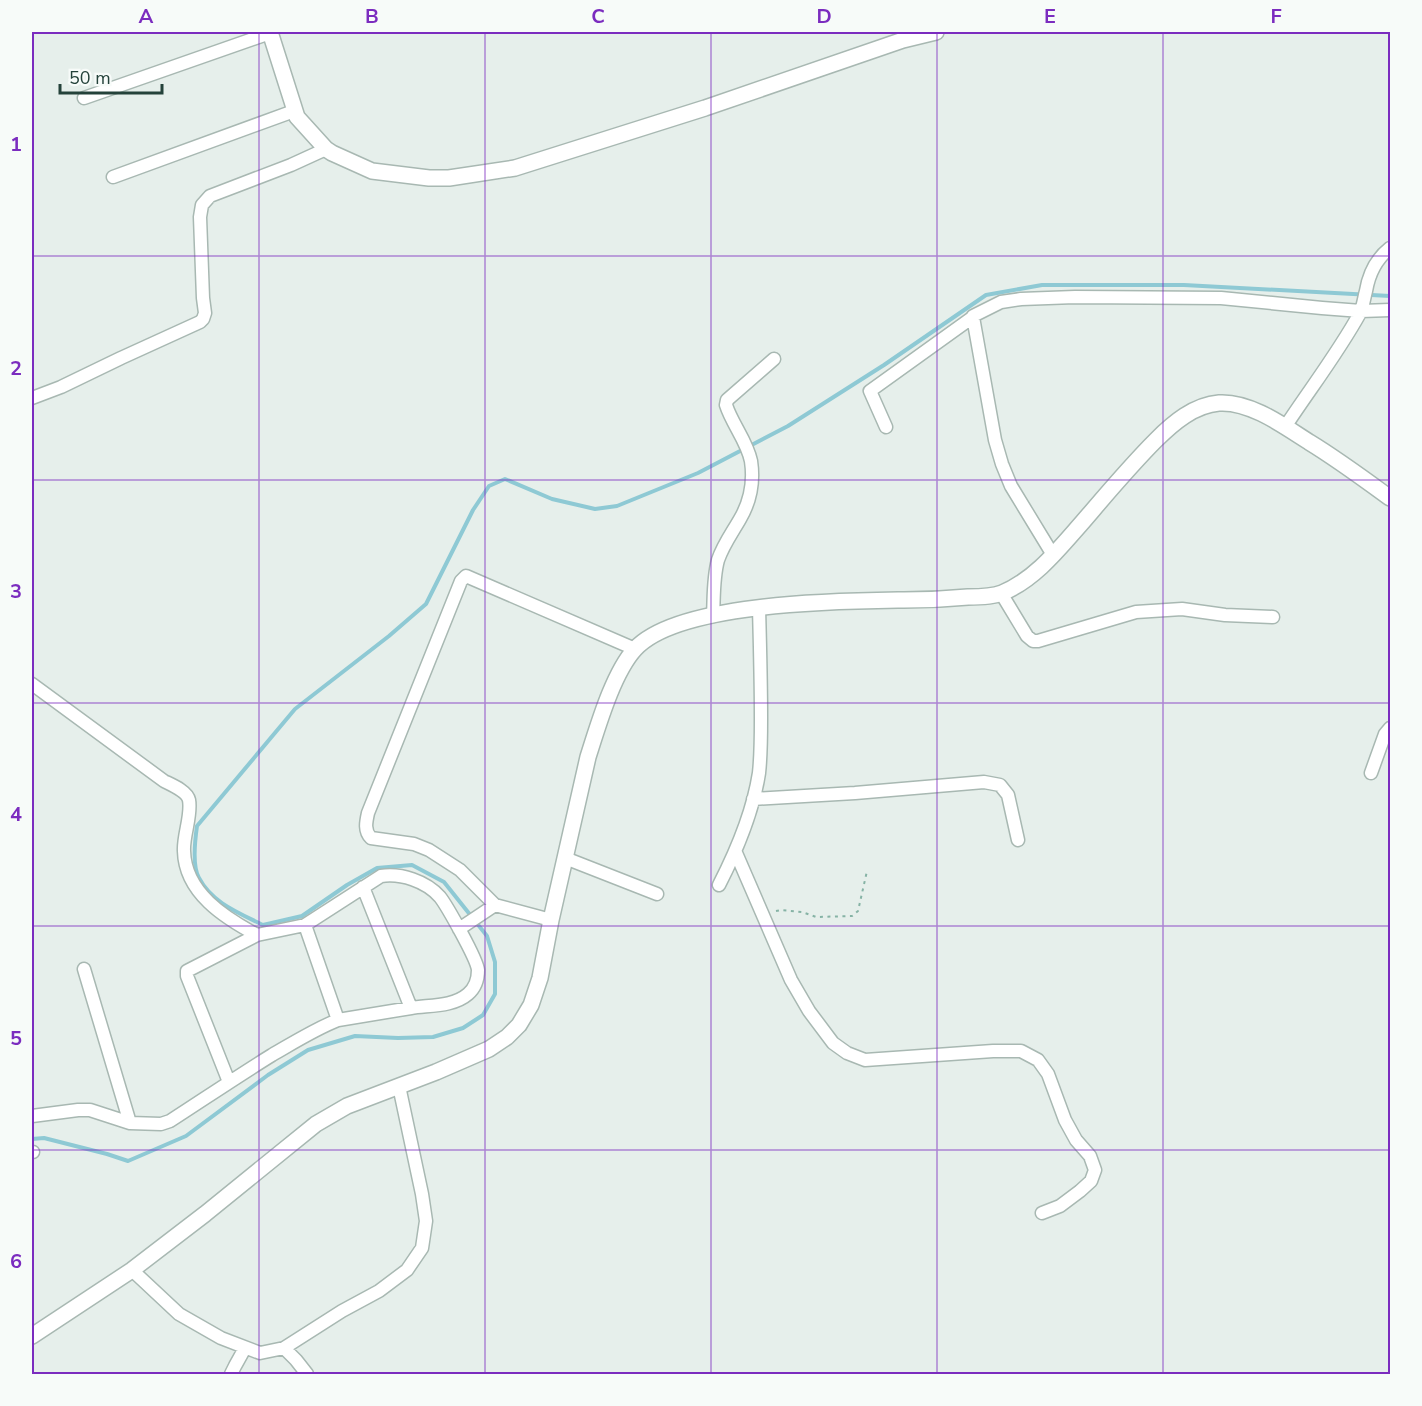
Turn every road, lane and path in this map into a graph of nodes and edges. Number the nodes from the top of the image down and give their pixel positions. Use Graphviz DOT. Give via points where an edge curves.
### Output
graph roads {
  1 [pos="270,32"];
  2 [pos="936,32"];
  3 [pos="84,98"];
  4 [pos="294,111"];
  5 [pos="326,149"];
  6 [pos="113,177"];
  7 [pos="1390,248"];
  8 [pos="1362,307"];
  9 [pos="1390,310"];
  10 [pos="973,318"];
  11 [pos="774,359"];
  12 [pos="32,398"];
  13 [pos="886,427"];
  14 [pos="1285,427"];
  15 [pos="1390,498"];
  16 [pos="1053,555"];
  17 [pos="1001,593"];
  18 [pos="759,608"];
  19 [pos="713,616"];
  20 [pos="1273,617"];
  21 [pos="635,649"];
  22 [pos="32,684"];
  23 [pos="1390,728"];
  24 [pos="1371,773"];
  25 [pos="753,798"];
  26 [pos="1018,840"];
  27 [pos="736,853"];
  28 [pos="565,858"];
  29 [pos="867,872"];
  30 [pos="719,885"];
  31 [pos="363,887"];
  32 [pos="657,894"];
  33 [pos="493,907"];
  34 [pos="761,914"];
  35 [pos="551,920"];
  36 [pos="304,925"];
  37 [pos="459,929"];
  38 [pos="257,935"];
  39 [pos="84,969"];
  40 [pos="411,1008"];
  41 [pos="338,1020"];
  42 [pos="229,1082"];
  43 [pos="399,1086"];
  44 [pos="32,1116"];
  45 [pos="130,1123"];
  46 [pos="1042,1214"];
  47 [pos="132,1270"];
  48 [pos="32,1336"];
  49 [pos="245,1348"];
  50 [pos="284,1348"];
  51 [pos="231,1374"];
  52 [pos="307,1374"];
  1 -- 3 [label="street"];
  1 -- 4 [label="street"];
  2 -- 5 [label="street" via="515,168 429,178 372,171"];
  4 -- 5 [label="street"];
  4 -- 6 [label="street"];
  5 -- 12 [label="street" via="210,196 202,205 200,246 205,314 200,322"];
  7 -- 8 [label="street" via="1368,278"];
  8 -- 9 [label="street"];
  8 -- 10 [label="street" via="1221,298 1075,297 1001,302"];
  8 -- 14 [label="street"];
  10 -- 13 [label="street" via="870,391"];
  10 -- 16 [label="street" via="1002,464"];
  11 -- 19 [label="street" via="727,400 728,411 751,461 751,482 749,500 718,562"];
  14 -- 15 [label="street"];
  14 -- 16 [label="street" via="1243,406 1220,403 1191,412 1144,452"];
  16 -- 17 [label="street"];
  17 -- 18 [label="street"];
  17 -- 20 [label="street" via="1033,641 1136,612 1182,609"];
  18 -- 19 [label="street"];
  18 -- 25 [label="street" via="761,747"];
  19 -- 21 [label="street" via="662,630"];
  21 -- 28 [label="street" via="615,683 593,740"];
  21 -- 33 [label="street" via="470,577 461,581 368,813 366,828 371,838 429,850 460,870"];
  22 -- 38 [label="street" via="184,793 189,809 183,851 194,885 222,914"];
  23 -- 24 [label="street"];
  25 -- 26 [label="street" via="1000,785 1008,795"];
  25 -- 27 [label="street"];
  27 -- 30 [label="street"];
  27 -- 34 [label="street"];
  28 -- 32 [label="street"];
  28 -- 35 [label="street"];
  29 -- 34 [label="path" via="858,910 852,916 816,917 781,910"];
  31 -- 36 [label="street"];
  31 -- 37 [label="street" via="392,874 414,880 440,897"];
  31 -- 40 [label="street"];
  33 -- 35 [label="street"];
  33 -- 37 [label="street"];
  34 -- 46 [label="street" via="808,1011 833,1043 847,1053 865,1060 1021,1051 1038,1060 1048,1074 1065,1120 1095,1170 1091,1181 1080,1191"];
  35 -- 43 [label="street" via="540,978 519,1025 489,1049"];
  36 -- 38 [label="street"];
  36 -- 41 [label="street"];
  37 -- 40 [label="street" via="478,968 473,990 457,1001"];
  38 -- 42 [label="street" via="186,972"];
  39 -- 45 [label="street"];
  40 -- 41 [label="street"];
  41 -- 42 [label="street"];
  42 -- 45 [label="street" via="170,1121"];
  43 -- 47 [label="street" via="347,1106 316,1124"];
  43 -- 50 [label="street" via="426,1221 422,1248 408,1270"];
  44 -- 45 [label="street" via="90,1110"];
  47 -- 48 [label="street"];
  47 -- 49 [label="street" via="179,1314"];
  49 -- 50 [label="street" via="260,1353"];
  49 -- 51 [label="street"];
  50 -- 52 [label="street"];
}
